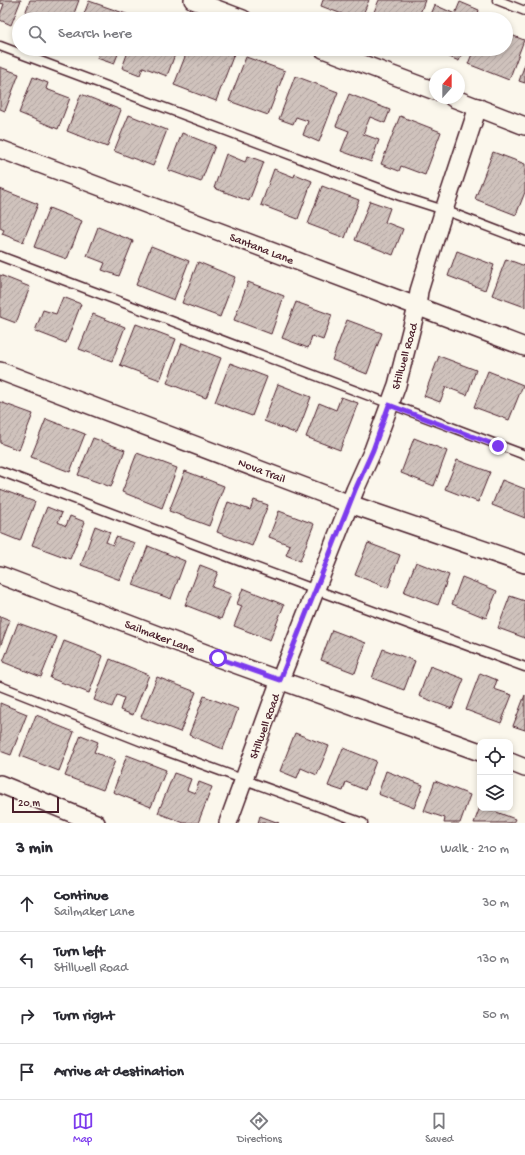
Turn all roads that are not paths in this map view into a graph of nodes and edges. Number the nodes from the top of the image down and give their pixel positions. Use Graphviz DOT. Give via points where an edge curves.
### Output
graph roads {
  1 [pos="193,0"];
  2 [pos="497,0"];
  3 [pos="525,11"];
  4 [pos="225,12"];
  5 [pos="0,46"];
  6 [pos="12,50"];
  7 [pos="27,56"];
  8 [pos="342,56"];
  9 [pos="429,89"];
  10 [pos="465,103"];
  11 [pos="478,108"];
  12 [pos="525,126"];
  13 [pos="0,149"];
  14 [pos="444,210"];
  15 [pos="525,241"];
  16 [pos="0,256"];
  17 [pos="418,307"];
  18 [pos="525,347"];
  19 [pos="0,371"];
  20 [pos="389,405"];
  21 [pos="525,455"];
  22 [pos="0,472"];
  23 [pos="350,504"];
  24 [pos="525,564"];
  25 [pos="0,575"];
  26 [pos="316,590"];
  27 [pos="525,667"];
  28 [pos="280,680"];
  29 [pos="0,686"];
  30 [pos="477,751"];
  31 [pos="513,763"];
  32 [pos="525,768"];
  33 [pos="244,780"];
  34 [pos="0,784"];
  35 [pos="96,823"];
  36 [pos="228,823"];
  37 [pos="363,823"];
  1 -- 4 [label="street"];
  2 -- 3 [label="lane"];
  5 -- 6 [label="lane"];
  7 -- 14 [label="lane"];
  8 -- 9 [label="street"];
  10 -- 11 [label="street"];
  11 -- 12 [label="street"];
  11 -- 14 [label="street, Stillwell Road"];
  13 -- 17 [label="street, Santana Lane"];
  14 -- 15 [label="lane"];
  14 -- 17 [label="street, Stillwell Road" via="419,291"];
  16 -- 20 [label="lane"];
  17 -- 18 [label="street, Santana Lane"];
  17 -- 20 [label="street, Stillwell Road"];
  19 -- 23 [label="street, Nova Trail"];
  20 -- 21 [label="lane"];
  20 -- 23 [label="street, Stillwell Road"];
  22 -- 26 [label="lane"];
  23 -- 24 [label="street, Nova Trail"];
  23 -- 26 [label="street, Stillwell Road"];
  25 -- 28 [label="street, Sailmaker Lane"];
  26 -- 27 [label="lane"];
  26 -- 28 [label="street, Stillwell Road"];
  28 -- 30 [label="street, Sailmaker Lane"];
  28 -- 33 [label="street, Stillwell Road"];
  29 -- 33 [label="lane"];
  31 -- 32 [label="street"];
  33 -- 36 [label="street, Stillwell Road"];
  33 -- 37 [label="lane"];
  34 -- 35 [label="street"];
}
